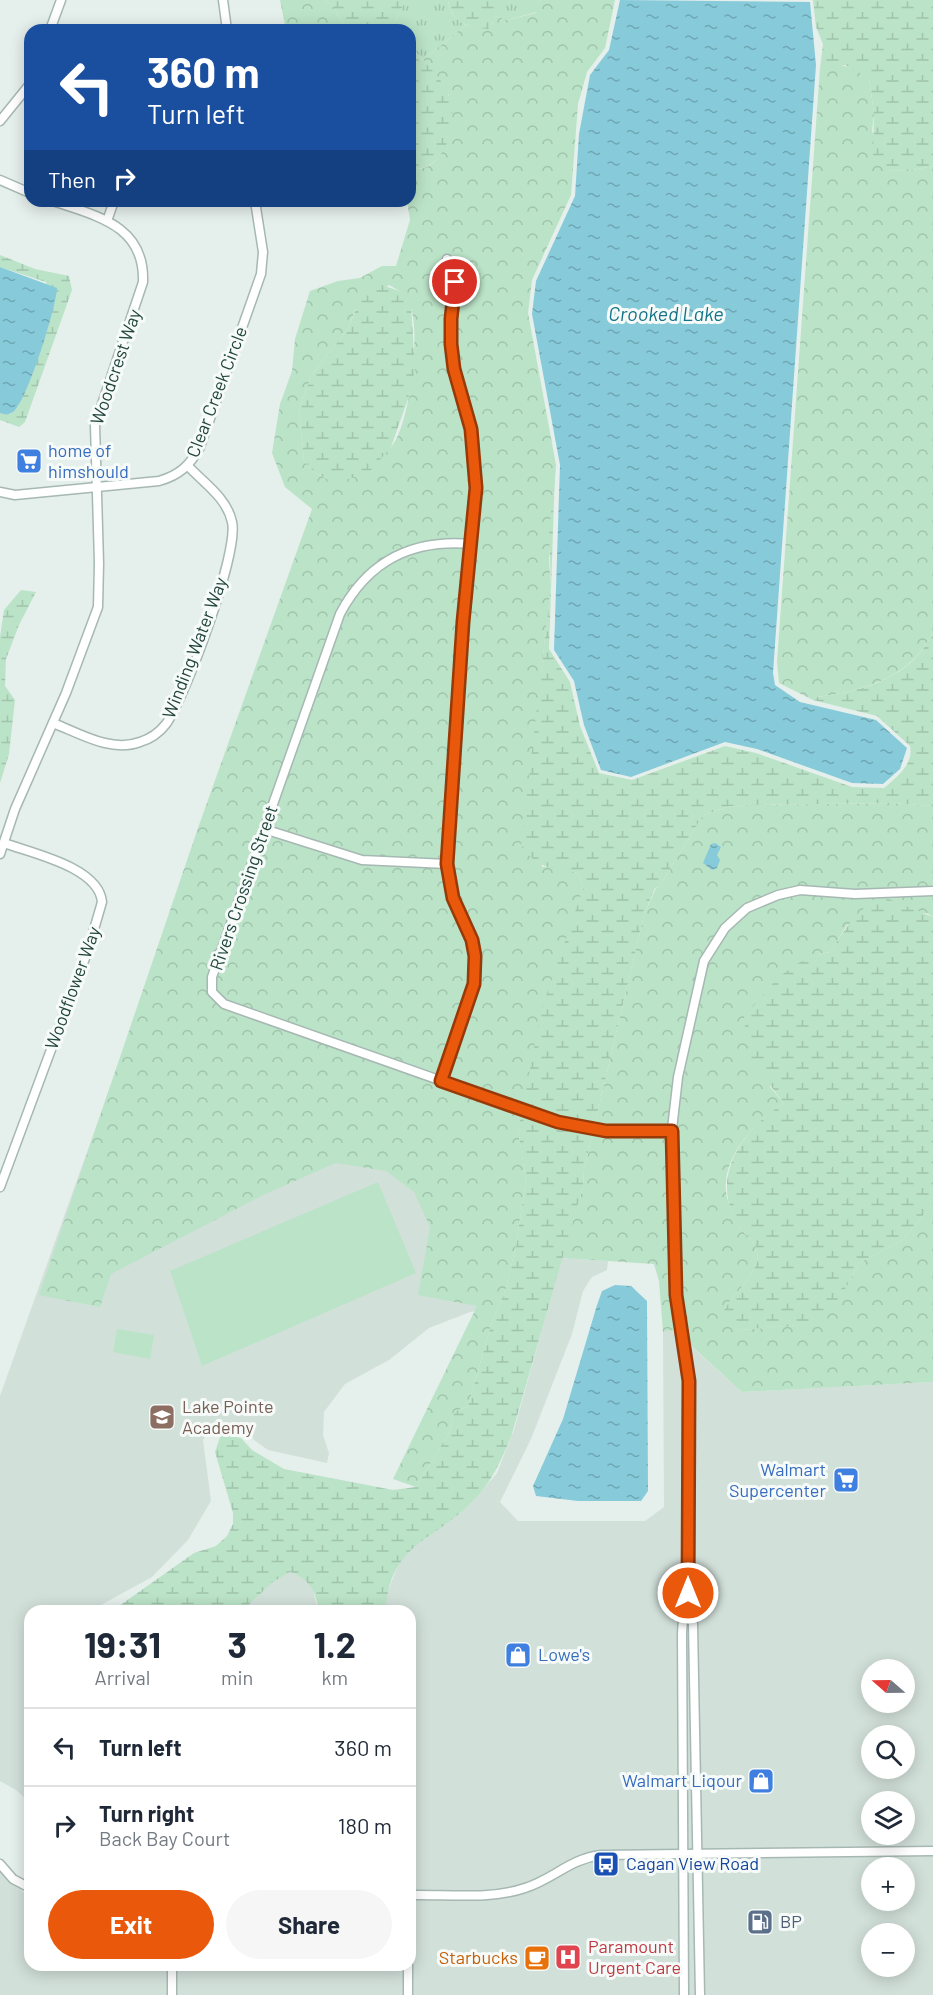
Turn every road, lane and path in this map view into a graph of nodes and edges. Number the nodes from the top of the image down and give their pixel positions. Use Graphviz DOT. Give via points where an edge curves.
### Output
graph roads {
  1 [pos="61,0"];
  2 [pos="223,0"];
  3 [pos="52,24"];
  4 [pos="226,24"];
  5 [pos="24,91"];
  6 [pos="0,121"];
  7 [pos="0,180"];
  8 [pos="24,190"];
  9 [pos="70,207"];
  10 [pos="112,207"];
  11 [pos="256,207"];
  12 [pos="107,220"];
  13 [pos="447,259"];
  14 [pos="188,466"];
  15 [pos="95,488"];
  16 [pos="0,492"];
  17 [pos="471,544"];
  18 [pos="53,723"];
  19 [pos="264,829"];
  20 [pos="4,843"];
  21 [pos="0,854"];
  22 [pos="447,864"];
  23 [pos="933,891"];
  24 [pos="441,1081"];
  25 [pos="672,1131"];
  26 [pos="0,1187"];
  27 [pos="688,1607"];
  28 [pos="933,1851"];
  29 [pos="697,1853"];
  30 [pos="684,1854"];
  31 [pos="0,1864"];
  32 [pos="24,1885"];
  33 [pos="416,1895"];
  34 [pos="172,1971"];
  35 [pos="408,1971"];
  36 [pos="172,1995"];
  37 [pos="408,1995"];
  38 [pos="684,1995"];
  39 [pos="700,1995"];
  1 -- 3 [label="street"];
  2 -- 4 [label="street"];
  5 -- 6 [label="street"];
  7 -- 8 [label="street"];
  9 -- 12 [label="street, Woodcrest Way"];
  10 -- 12 [label="street"];
  11 -- 14 [label="street, Clear Creek Circle" via="263,252 261,274 200,447"];
  12 -- 15 [label="street, Woodcrest Way" via="132,241 142,262 143,282 94,424"];
  13 -- 17 [label="street" via="455,282 451,319 454,369 475,458"];
  14 -- 15 [label="street, Clear Creek Circle" via="159,481"];
  14 -- 18 [label="street, Winding Water Way" via="227,510 232,520 233,542 205,631 174,710 159,732 130,745 113,745"];
  15 -- 16 [label="street, Clear Creek Circle" via="15,495"];
  15 -- 18 [label="street, Woodcrest Way" via="100,596"];
  17 -- 19 [label="street, Rivers Crossing Street" via="446,542 411,551 370,571 352,591 340,614"];
  17 -- 22 [label="street"];
  18 -- 20 [label="street, Woodcrest Way" via="30,771"];
  19 -- 22 [label="street" via="362,860"];
  19 -- 24 [label="street, Rivers Crossing Street" via="212,977 212,992 224,1004"];
  20 -- 21 [label="street, Woodcrest Way"];
  20 -- 26 [label="street, Woodflower Way" via="75,869 94,884 102,902"];
  22 -- 24 [label="street" via="453,898 475,956 474,984"];
  23 -- 25 [label="street" via="855,894 800,890 747,908 720,933 704,960 678,1077"];
  24 -- 25 [label="street, Rivers Crossing Street" via="558,1122 606,1131"];
  25 -- 27 [label="street" via="676,1295 689,1381"];
  27 -- 29 [label="street" via="693,1624"];
  27 -- 30 [label="street" via="683,1623"];
  28 -- 29 [label="street"];
  29 -- 30 [label="street"];
  29 -- 39 [label="street"];
  30 -- 33 [label="street" via="586,1857 513,1892"];
  30 -- 38 [label="street"];
  31 -- 32 [label="street"];
  34 -- 36 [label="street"];
  35 -- 37 [label="street"];
}
